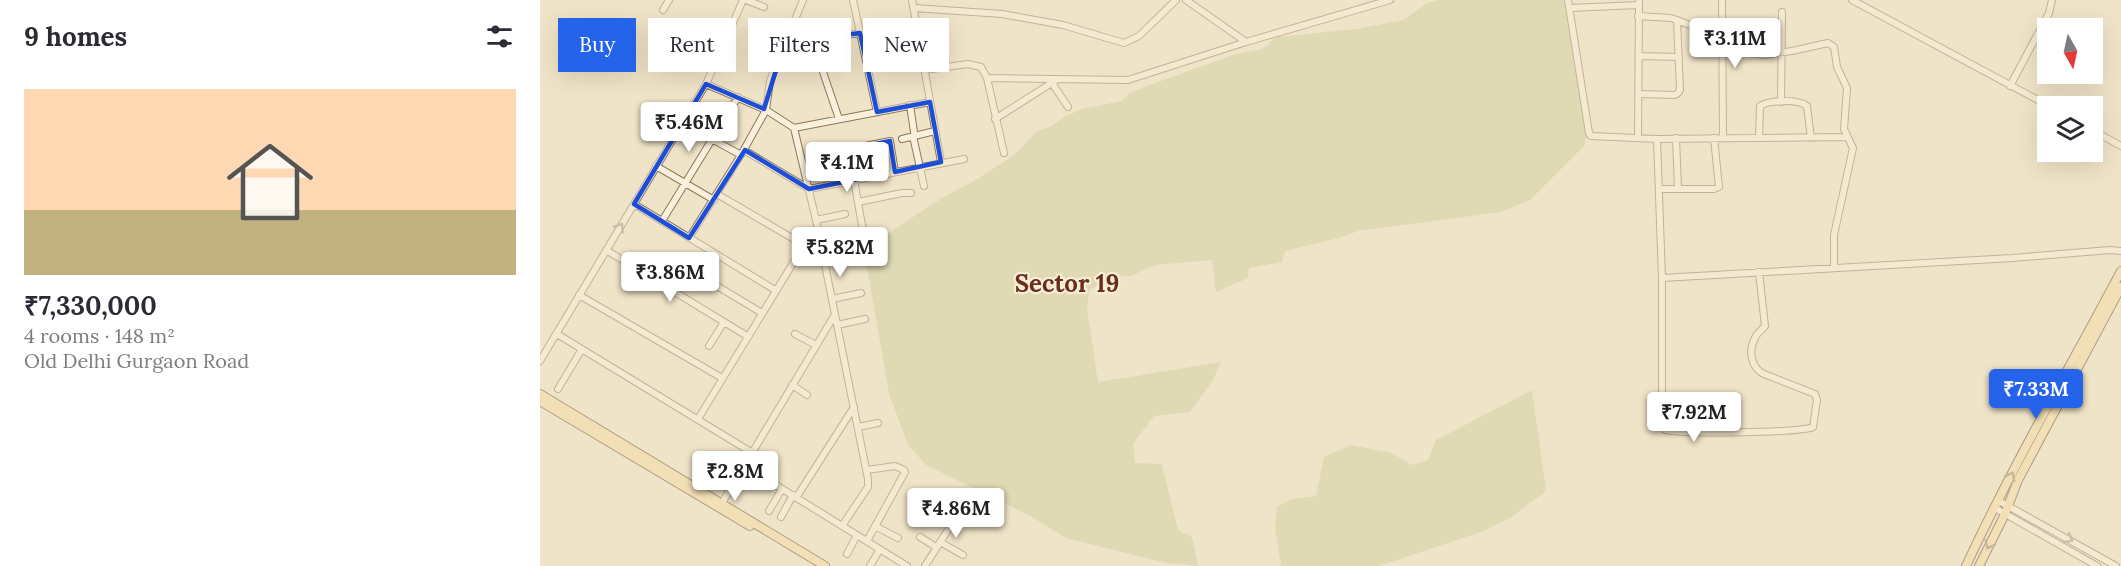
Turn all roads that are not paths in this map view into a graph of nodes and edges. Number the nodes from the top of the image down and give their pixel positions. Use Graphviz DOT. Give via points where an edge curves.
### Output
graph roads {
  1 [pos="669,0"];
  2 [pos="745,0"];
  3 [pos="803,0"];
  4 [pos="853,0"];
  5 [pos="912,0"];
  6 [pos="1176,0"];
  7 [pos="1186,0"];
  8 [pos="1390,0"];
  9 [pos="1722,0"];
  10 [pos="1852,0"];
  11 [pos="2052,0"];
  12 [pos="1638,2"];
  13 [pos="1569,4"];
  14 [pos="764,7"];
  15 [pos="914,9"];
  16 [pos="663,10"];
  17 [pos="1782,12"];
  18 [pos="1638,16"];
  19 [pos="796,18"];
  20 [pos="915,18"];
  21 [pos="1677,20"];
  22 [pos="851,33"];
  23 [pos="860,33"];
  24 [pos="1722,38"];
  25 [pos="1246,42"];
  26 [pos="1723,49"];
  27 [pos="1781,53"];
  28 [pos="1639,56"];
  29 [pos="1679,57"];
  30 [pos="949,67"];
  31 [pos="774,72"];
  32 [pos="823,72"];
  33 [pos="924,72"];
  34 [pos="987,78"];
  35 [pos="1059,78"];
  36 [pos="1053,82"];
  37 [pos="706,84"];
  38 [pos="2010,86"];
  39 [pos="1639,94"];
  40 [pos="738,97"];
  41 [pos="2037,100"];
  42 [pos="930,102"];
  43 [pos="1781,102"];
  44 [pos="910,105"];
  45 [pos="1068,107"];
  46 [pos="766,111"];
  47 [pos="878,112"];
  48 [pos="839,119"];
  49 [pos="995,119"];
  50 [pos="683,123"];
  51 [pos="794,128"];
  52 [pos="935,132"];
  53 [pos="914,134"];
  54 [pos="2103,136"];
  55 [pos="1847,137"];
  56 [pos="1638,138"];
  57 [pos="1676,138"];
  58 [pos="1714,138"];
  59 [pos="1723,138"];
  60 [pos="1759,138"];
  61 [pos="1811,138"];
  62 [pos="712,139"];
  63 [pos="902,139"];
  64 [pos="1657,139"];
  65 [pos="2121,146"];
  66 [pos="857,148"];
  67 [pos="743,152"];
  68 [pos="831,153"];
  69 [pos="1004,153"];
  70 [pos="964,159"];
  71 [pos="941,162"];
  72 [pos="656,166"];
  73 [pos="920,166"];
  74 [pos="895,172"];
  75 [pos="863,178"];
  76 [pos="855,180"];
  77 [pos="685,183"];
  78 [pos="924,186"];
  79 [pos="809,189"];
  80 [pos="1660,189"];
  81 [pos="1678,189"];
  82 [pos="911,194"];
  83 [pos="716,197"];
  84 [pos="858,202"];
  85 [pos="634,204"];
  86 [pos="845,214"];
  87 [pos="816,220"];
  88 [pos="662,221"];
  89 [pos="818,232"];
  90 [pos="689,238"];
  91 [pos="804,244"];
  92 [pos="606,250"];
  93 [pos="823,251"];
  94 [pos="2121,252"];
  95 [pos="677,262"];
  96 [pos="1834,268"];
  97 [pos="2121,271"];
  98 [pos="1759,272"];
  99 [pos="1662,278"];
  100 [pos="2121,287"];
  101 [pos="775,290"];
  102 [pos="861,293"];
  103 [pos="579,295"];
  104 [pos="832,299"];
  105 [pos="762,313"];
  106 [pos="835,315"];
  107 [pos="866,320"];
  108 [pos="724,322"];
  109 [pos="837,325"];
  110 [pos="557,334"];
  111 [pos="795,334"];
  112 [pos="747,336"];
  113 [pos="816,345"];
  114 [pos="709,346"];
  115 [pos="582,349"];
  116 [pos="540,362"];
  117 [pos="723,378"];
  118 [pos="792,385"];
  119 [pos="558,389"];
  120 [pos="540,394"];
  121 [pos="807,395"];
  122 [pos="540,401"];
  123 [pos="854,407"];
  124 [pos="698,419"];
  125 [pos="878,423"];
  126 [pos="858,427"];
  127 [pos="751,453"];
  128 [pos="744,466"];
  129 [pos="867,470"];
  130 [pos="782,489"];
  131 [pos="794,496"];
  132 [pos="967,500"];
  133 [pos="722,503"];
  134 [pos="1997,505"];
  135 [pos="2009,506"];
  136 [pos="769,511"];
  137 [pos="2005,514"];
  138 [pos="781,517"];
  139 [pos="842,526"];
  140 [pos="875,526"];
  141 [pos="947,531"];
  142 [pos="857,535"];
  143 [pos="954,536"];
  144 [pos="920,537"];
  145 [pos="898,538"];
  146 [pos="867,541"];
  147 [pos="938,545"];
  148 [pos="880,549"];
  149 [pos="847,554"];
  150 [pos="963,555"];
  151 [pos="904,565"];
  152 [pos="816,566"];
  153 [pos="825,566"];
  154 [pos="870,566"];
  155 [pos="925,566"];
  156 [pos="1966,566"];
  157 [pos="1979,566"];
  158 [pos="2097,566"];
  159 [pos="2116,566"];
  1 -- 16 [label="street"];
  2 -- 14 [label="street"];
  2 -- 37 [label="street"];
  3 -- 19 [label="street"];
  4 -- 23 [label="street"];
  5 -- 15 [label="street"];
  6 -- 15 [label="street" via="1138,36 1124,42 1002,14"];
  7 -- 25 [label="street"];
  8 -- 25 [label="street"];
  9 -- 24 [label="street"];
  10 -- 38 [label="street"];
  11 -- 38 [label="street" via="2049,13"];
  12 -- 13 [label="street"];
  12 -- 18 [label="street"];
  13 -- 56 [label="street" via="1588,133 1594,138"];
  15 -- 20 [label="street"];
  17 -- 27 [label="street"];
  18 -- 21 [label="street"];
  18 -- 28 [label="street"];
  21 -- 24 [label="street"];
  21 -- 29 [label="street"];
  22 -- 23 [label="street"];
  23 -- 47 [label="street"];
  24 -- 26 [label="street"];
  25 -- 35 [label="street" via="1128,80"];
  26 -- 27 [label="street" via="1764,55"];
  26 -- 59 [label="street"];
  27 -- 43 [label="street"];
  27 -- 55 [label="street" via="1832,44 1846,88"];
  28 -- 29 [label="street"];
  28 -- 39 [label="street"];
  29 -- 39 [label="street" via="1679,93"];
  30 -- 34 [label="street" via="975,64"];
  31 -- 46 [label="street"];
  32 -- 48 [label="street"];
  33 -- 42 [label="street"];
  34 -- 35 [label="street"];
  34 -- 49 [label="street"];
  35 -- 36 [label="street"];
  36 -- 45 [label="street"];
  36 -- 49 [label="street"];
  37 -- 40 [label="street"];
  37 -- 50 [label="street"];
  38 -- 41 [label="street"];
  39 -- 56 [label="street"];
  40 -- 46 [label="street"];
  40 -- 62 [label="street"];
  42 -- 44 [label="street"];
  42 -- 52 [label="street"];
  43 -- 60 [label="street" via="1760,106"];
  43 -- 61 [label="street" via="1806,104"];
  44 -- 47 [label="street"];
  44 -- 53 [label="street"];
  46 -- 51 [label="street"];
  46 -- 67 [label="street"];
  47 -- 48 [label="street"];
  48 -- 51 [label="street"];
  49 -- 69 [label="street"];
  50 -- 62 [label="street"];
  50 -- 72 [label="street"];
  51 -- 79 [label="street"];
  52 -- 53 [label="street"];
  52 -- 71 [label="street"];
  53 -- 63 [label="street"];
  53 -- 73 [label="street"];
  54 -- 65 [label="street"];
  55 -- 61 [label="street"];
  55 -- 96 [label="street" via="1852,153 1836,224"];
  56 -- 64 [label="street"];
  57 -- 58 [label="street"];
  57 -- 64 [label="street"];
  57 -- 81 [label="street"];
  58 -- 59 [label="street"];
  58 -- 81 [label="street" via="1719,187"];
  59 -- 60 [label="street"];
  60 -- 61 [label="street"];
  62 -- 67 [label="street"];
  62 -- 77 [label="street"];
  64 -- 80 [label="street"];
  66 -- 68 [label="street"];
  66 -- 74 [label="street" via="890,141"];
  66 -- 75 [label="street"];
  67 -- 79 [label="street"];
  67 -- 83 [label="street"];
  70 -- 71 [label="street"];
  71 -- 73 [label="street"];
  72 -- 77 [label="street"];
  72 -- 85 [label="street"];
  73 -- 74 [label="street"];
  73 -- 78 [label="street"];
  74 -- 75 [label="street"];
  75 -- 76 [label="street"];
  76 -- 79 [label="street"];
  76 -- 84 [label="street"];
  77 -- 83 [label="street"];
  77 -- 88 [label="street"];
  79 -- 87 [label="street"];
  80 -- 81 [label="street"];
  80 -- 99 [label="street"];
  82 -- 84 [label="street"];
  83 -- 90 [label="street"];
  83 -- 91 [label="street"];
  84 -- 93 [label="street" via="865,242"];
  85 -- 88 [label="street"];
  92 -- 85 [label="street, one-way"];
  86 -- 87 [label="street"];
  87 -- 89 [label="street"];
  88 -- 90 [label="street"];
  89 -- 91 [label="street"];
  89 -- 93 [label="street"];
  90 -- 101 [label="street"];
  91 -- 101 [label="street"];
  92 -- 103 [label="street"];
  92 -- 108 [label="street"];
  93 -- 104 [label="street"];
  94 -- 96 [label="street"];
  95 -- 105 [label="street"];
  96 -- 98 [label="street"];
  134 -- 97 [label="main road, one-way"];
  98 -- 99 [label="street"];
  98 -- 99 [label="street" via="1765,324 1752,347 1754,365 1764,375 1815,394 1814,424 1809,429 1665,430"];
  100 -- 135 [label="main road" via="2018,480"];
  101 -- 105 [label="street"];
  102 -- 104 [label="street"];
  103 -- 110 [label="street"];
  103 -- 117 [label="street"];
  104 -- 106 [label="street"];
  105 -- 112 [label="street"];
  106 -- 109 [label="street"];
  106 -- 113 [label="street"];
  107 -- 109 [label="street"];
  108 -- 112 [label="street"];
  108 -- 114 [label="street"];
  109 -- 123 [label="street"];
  110 -- 115 [label="street"];
  110 -- 116 [label="street"];
  111 -- 113 [label="street"];
  112 -- 117 [label="street"];
  113 -- 118 [label="street"];
  115 -- 119 [label="street"];
  115 -- 124 [label="street"];
  117 -- 124 [label="street"];
  118 -- 121 [label="street"];
  118 -- 127 [label="street"];
  120 -- 133 [label="main road"];
  122 -- 152 [label="main road"];
  123 -- 126 [label="street"];
  123 -- 131 [label="street"];
  124 -- 127 [label="street"];
  125 -- 126 [label="street"];
  126 -- 129 [label="street"];
  127 -- 128 [label="street"];
  128 -- 130 [label="street"];
  128 -- 133 [label="street"];
  129 -- 139 [label="street" via="868,487"];
  129 -- 140 [label="street" via="896,466 905,472"];
  130 -- 131 [label="street"];
  130 -- 136 [label="street"];
  131 -- 138 [label="street"];
  131 -- 139 [label="street"];
  132 -- 141 [label="street"];
  133 -- 153 [label="main road"];
  134 -- 135 [label="street"];
  134 -- 137 [label="street"];
  134 -- 156 [label="main road"];
  135 -- 137 [label="main road"];
  135 -- 159 [label="street, one-way"];
  137 -- 157 [label="main road, one-way"];
  137 -- 158 [label="street"];
  139 -- 142 [label="street"];
  140 -- 145 [label="street"];
  140 -- 146 [label="street"];
  141 -- 143 [label="street"];
  141 -- 147 [label="street"];
  142 -- 146 [label="street"];
  142 -- 149 [label="street"];
  144 -- 147 [label="street"];
  146 -- 148 [label="street"];
  147 -- 150 [label="street"];
  147 -- 155 [label="street"];
  148 -- 151 [label="street"];
  148 -- 154 [label="street"];
}
